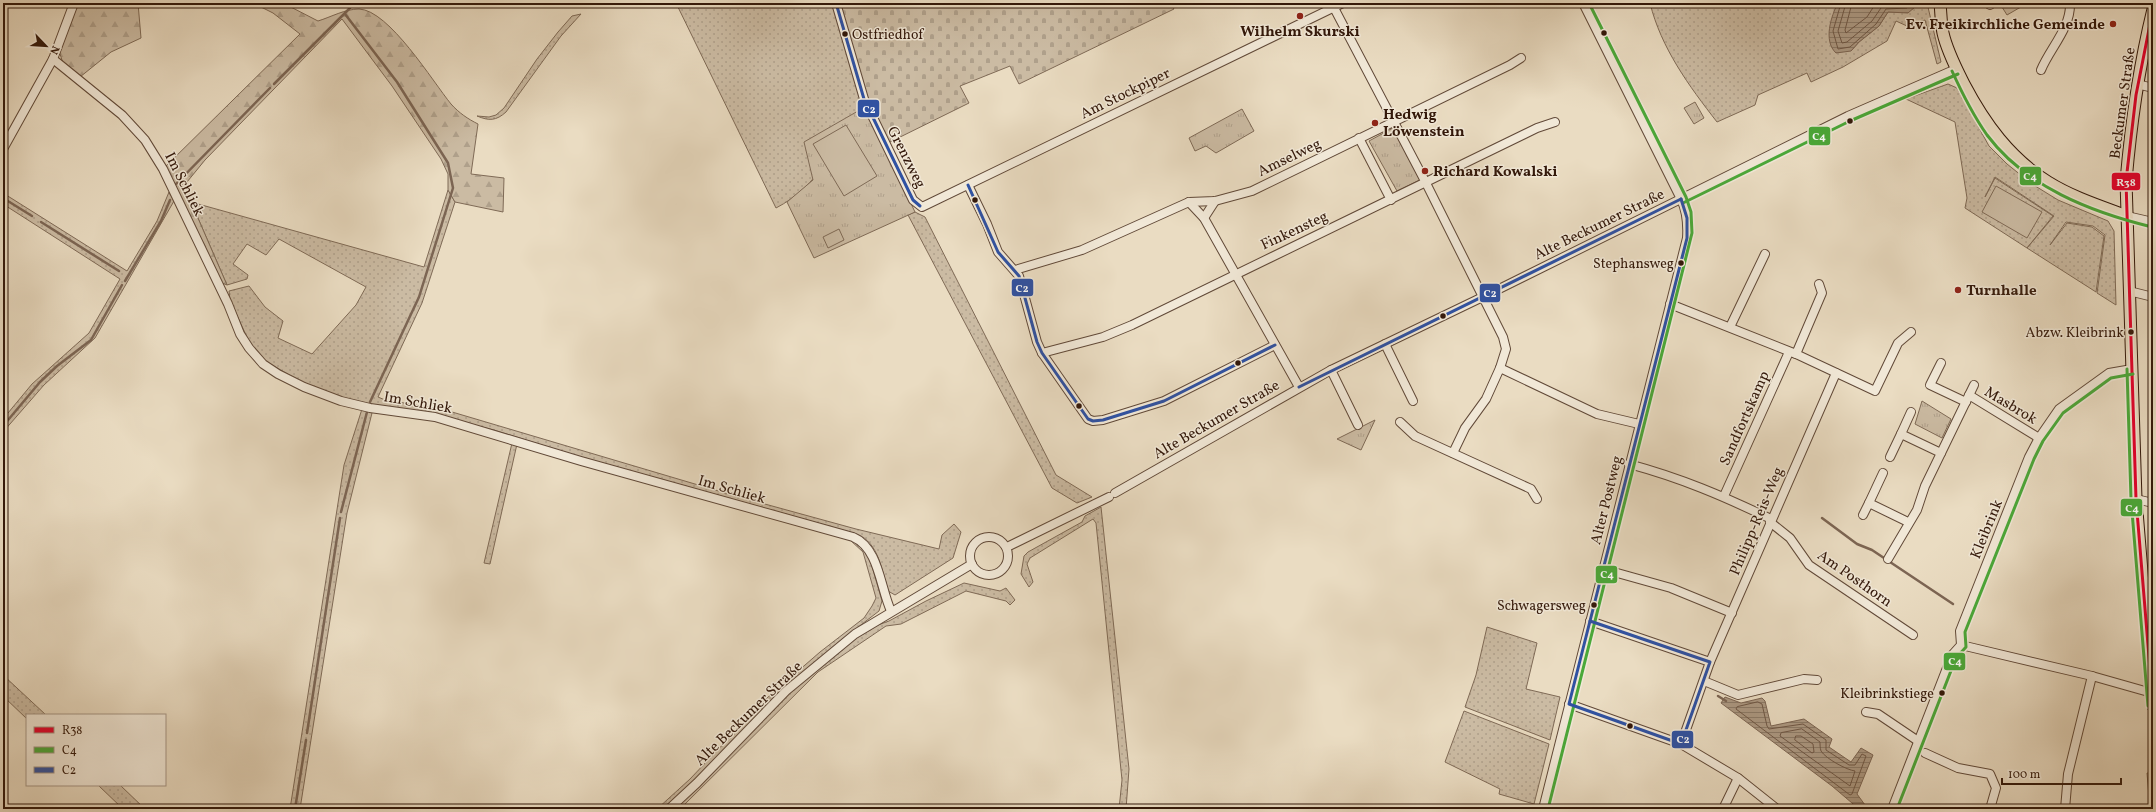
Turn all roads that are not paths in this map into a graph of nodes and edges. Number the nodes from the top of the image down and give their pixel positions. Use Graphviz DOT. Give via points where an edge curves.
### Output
graph roads {
  1 [pos="74,3"];
  2 [pos="836,3"];
  3 [pos="1343,3"];
  4 [pos="1582,3"];
  5 [pos="1940,3"];
  6 [pos="2070,3"];
  7 [pos="1333,5"];
  8 [pos="2153,9"];
  9 [pos="1521,58"];
  10 [pos="53,59"];
  11 [pos="1956,69"];
  12 [pos="2041,70"];
  13 [pos="2137,84"];
  14 [pos="2153,88"];
  15 [pos="1394,122"];
  16 [pos="1555,122"];
  17 [pos="1359,138"];
  18 [pos="3,149"];
  19 [pos="1426,183"];
  20 [pos="968,185"];
  21 [pos="1681,199"];
  22 [pos="1391,200"];
  23 [pos="1189,202"];
  24 [pos="1215,202"];
  25 [pos="920,206"];
  26 [pos="2127,216"];
  27 [pos="1204,218"];
  28 [pos="2153,222"];
  29 [pos="1765,254"];
  30 [pos="1015,270"];
  31 [pos="1236,273"];
  32 [pos="1819,284"];
  33 [pos="2129,291"];
  34 [pos="1484,296"];
  35 [pos="2153,297"];
  36 [pos="1670,304"];
  37 [pos="1730,327"];
  38 [pos="1911,332"];
  39 [pos="1386,344"];
  40 [pos="1274,345"];
  41 [pos="1042,353"];
  42 [pos="1792,353"];
  43 [pos="1941,363"];
  44 [pos="1500,368"];
  45 [pos="1331,370"];
  46 [pos="2132,370"];
  47 [pos="1836,373"];
  48 [pos="1974,385"];
  49 [pos="1299,387"];
  50 [pos="1967,398"];
  51 [pos="1414,401"];
  52 [pos="1911,412"];
  53 [pos="1400,422"];
  54 [pos="1639,424"];
  55 [pos="1358,425"];
  56 [pos="1901,434"];
  57 [pos="2039,438"];
  58 [pos="1453,453"];
  59 [pos="1941,453"];
  60 [pos="1890,457"];
  61 [pos="1629,464"];
  62 [pos="1882,473"];
  63 [pos="1724,496"];
  64 [pos="1537,499"];
  65 [pos="2136,499"];
  66 [pos="1869,503"];
  67 [pos="2153,503"];
  68 [pos="1863,515"];
  69 [pos="1770,520"];
  70 [pos="1908,522"];
  71 [pos="1007,547"];
  72 [pos="1888,559"];
  73 [pos="972,564"];
  74 [pos="1603,569"];
  75 [pos="891,611"];
  76 [pos="1732,613"];
  77 [pos="1590,621"];
  78 [pos="1913,635"];
  79 [pos="1961,644"];
  80 [pos="1710,662"];
  81 [pos="2092,676"];
  82 [pos="1817,680"];
  83 [pos="1704,681"];
  84 [pos="2152,693"];
  85 [pos="1569,704"];
  86 [pos="2153,706"];
  87 [pos="1866,712"];
  88 [pos="1918,741"];
  89 [pos="1681,744"];
  90 [pos="1925,753"];
  91 [pos="1738,778"];
  92 [pos="669,809"];
  93 [pos="1543,809"];
  94 [pos="1723,809"];
  95 [pos="1777,809"];
  96 [pos="1892,809"];
  97 [pos="1990,809"];
  98 [pos="2065,809"];
  1 -- 10 [label="street"];
  2 -- 25 [label="street, Grenzweg" via="872,117 913,200"];
  3 -- 7 [label="street, Am Stockpiper"];
  4 -- 21 [label="street, Alter Postweg"];
  5 -- 11 [label="main road" via="1943,33"];
  6 -- 12 [label="street" via="2069,19"];
  7 -- 15 [label="street"];
  7 -- 20 [label="street, Am Stockpiper"];
  8 -- 13 [label="main road, Beckumer Straße"];
  9 -- 15 [label="street, Amselweg"];
  10 -- 18 [label="street"];
  10 -- 75 [label="street, Im Schliek" via="122,115 145,140 163,169 240,334 263,364 278,374 341,401 370,408 435,417 580,461 853,537 862,541 871,552"];
  11 -- 21 [label="street, Alte Beckumer Straße" via="1848,116"];
  11 -- 26 [label="main road" via="1980,114 1998,139 2016,157 2062,190"];
  13 -- 14 [label="street"];
  13 -- 26 [label="main road, Beckumer Straße" via="2126,181"];
  15 -- 17 [label="street, Amselweg"];
  15 -- 19 [label="street"];
  16 -- 19 [label="street, Finkensteg" via="1536,128"];
  17 -- 22 [label="street"];
  17 -- 24 [label="street, Amselweg" via="1252,191"];
  19 -- 22 [label="street, Finkensteg"];
  19 -- 34 [label="street"];
  20 -- 25 [label="street, Am Stockpiper" via="928,206"];
  20 -- 30 [label="street" via="998,252"];
  21 -- 34 [label="street, Alte Beckumer Straße"];
  21 -- 36 [label="street, Alter Postweg" via="1686,209 1687,238"];
  22 -- 31 [label="street, Finkensteg"];
  23 -- 24 [label="street, Amselweg"];
  23 -- 27 [label="street"];
  23 -- 30 [label="street, Amselweg" via="1082,250"];
  24 -- 27 [label="street"];
  26 -- 28 [label="street"];
  26 -- 33 [label="main road, Beckumer Straße"];
  27 -- 31 [label="street"];
  29 -- 37 [label="street"];
  30 -- 41 [label="street"];
  31 -- 40 [label="street"];
  31 -- 41 [label="street, Finkensteg" via="1132,326 1103,337"];
  32 -- 42 [label="street, Sandfortskamp" via="1822,293"];
  33 -- 35 [label="street"];
  33 -- 46 [label="main road, Beckumer Straße"];
  34 -- 39 [label="street, Alte Beckumer Straße"];
  34 -- 44 [label="street" via="1506,348"];
  36 -- 37 [label="street"];
  36 -- 54 [label="street, Alter Postweg"];
  37 -- 42 [label="street"];
  38 -- 47 [label="street" via="1898,343 1875,391"];
  39 -- 45 [label="street, Alte Beckumer Straße"];
  39 -- 51 [label="street"];
  40 -- 41 [label="street" via="1164,401 1098,421 1085,416"];
  40 -- 49 [label="street"];
  42 -- 47 [label="street"];
  42 -- 63 [label="street, Sandfortskamp"];
  43 -- 50 [label="street, Masbrok" via="1930,385"];
  44 -- 54 [label="street" via="1597,414"];
  44 -- 58 [label="street" via="1486,399 1465,428"];
  45 -- 49 [label="street, Alte Beckumer Straße"];
  45 -- 55 [label="street"];
  46 -- 57 [label="street, Kleibrink" via="2116,370 2100,378 2059,409"];
  46 -- 65 [label="main road, Beckumer Straße"];
  47 -- 69 [label="street, Philipp-Reis-Weg"];
  48 -- 50 [label="street, Masbrok"];
  49 -- 71 [label="street, Alte Beckumer Straße" via="1112,495"];
  50 -- 57 [label="street, Masbrok"];
  50 -- 59 [label="street, Masbrok"];
  52 -- 56 [label="street"];
  53 -- 58 [label="street" via="1415,436"];
  54 -- 61 [label="street, Alter Postweg"];
  56 -- 59 [label="street"];
  56 -- 60 [label="street"];
  57 -- 79 [label="street, Kleibrink" via="2029,457 1960,631"];
  58 -- 64 [label="street" via="1531,489"];
  59 -- 70 [label="street, Masbrok" via="1917,510"];
  61 -- 63 [label="street, Am Posthorn" via="1668,474"];
  61 -- 74 [label="street, Alter Postweg"];
  62 -- 66 [label="street"];
  63 -- 69 [label="street, Am Posthorn"];
  65 -- 67 [label="street"];
  65 -- 84 [label="main road, Beckumer Straße"];
  66 -- 68 [label="street"];
  66 -- 70 [label="street"];
  69 -- 76 [label="street, Philipp-Reis-Weg"];
  69 -- 78 [label="street, Am Posthorn" via="1790,538 1808,565"];
  70 -- 72 [label="street, Masbrok"];
  71 -- 73 [label="street" via="999,539 982,538 973,546"];
  71 -- 73 [label="street" via="1007,563 995,574 982,574"];
  73 -- 75 [label="street, Alte Beckumer Straße"];
  74 -- 76 [label="street" via="1671,588"];
  74 -- 77 [label="street, Alter Postweg"];
  75 -- 92 [label="street, Alte Beckumer Straße" via="855,634 786,691"];
  76 -- 80 [label="street, Philipp-Reis-Weg"];
  77 -- 80 [label="street"];
  77 -- 85 [label="street, Alter Postweg"];
  79 -- 81 [label="street"];
  79 -- 88 [label="street, Kleibrink" via="1952,655"];
  80 -- 83 [label="street, Philipp-Reis-Weg"];
  81 -- 84 [label="street"];
  81 -- 98 [label="street" via="2068,774"];
  82 -- 83 [label="street" via="1804,679 1738,695"];
  83 -- 89 [label="street, Philipp-Reis-Weg"];
  84 -- 86 [label="main road, Beckumer Straße"];
  85 -- 89 [label="street"];
  85 -- 93 [label="street, Alter Postweg"];
  87 -- 88 [label="street" via="1878,714"];
  88 -- 96 [label="street, Kleibrink"];
  89 -- 91 [label="street"];
  90 -- 97 [label="street" via="1958,768 1990,774 1996,788"];
  91 -- 94 [label="street"];
  91 -- 95 [label="street"];
}
